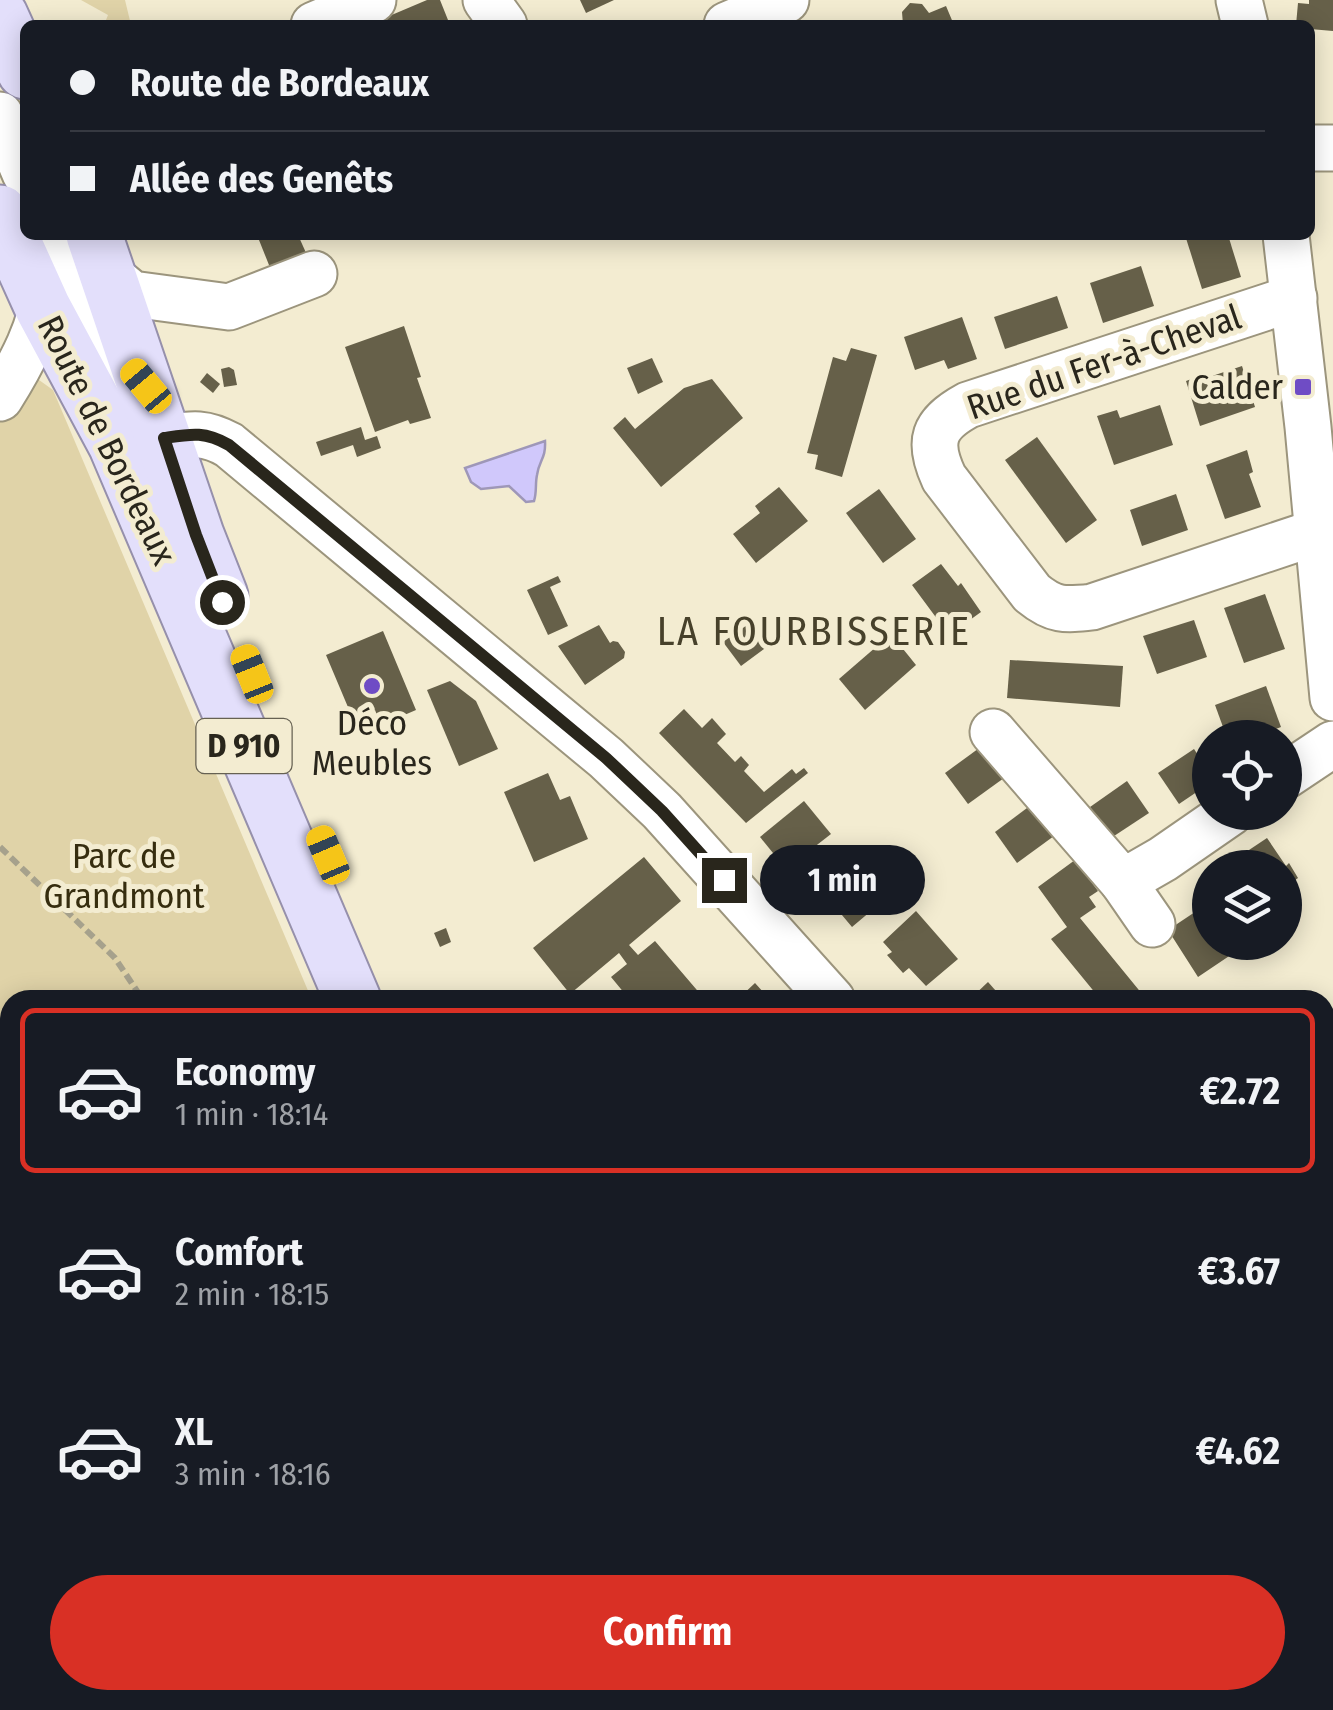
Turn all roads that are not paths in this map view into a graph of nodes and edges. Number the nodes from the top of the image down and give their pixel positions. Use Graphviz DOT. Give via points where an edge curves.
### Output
graph roads {
  1 [pos="373,0"];
  2 [pos="786,0"];
  3 [pos="0,16"];
  4 [pos="326,20"];
  5 [pos="739,20"];
  6 [pos="20,59"];
  7 [pos="0,115"];
  8 [pos="20,161"];
  9 [pos="0,213"];
  10 [pos="20,230"];
  11 [pos="32,240"];
  12 [pos="49,240"];
  13 [pos="1287,240"];
  14 [pos="314,274"];
  15 [pos="83,284"];
  16 [pos="1294,298"];
  17 [pos="0,398"];
  18 [pos="164,438"];
  19 [pos="1324,559"];
  20 [pos="1333,698"];
  21 [pos="993,732"];
  22 [pos="1333,744"];
  23 [pos="1302,765"];
  24 [pos="1204,830"];
  25 [pos="1123,882"];
  26 [pos="1152,924"];
  27 [pos="348,990"];
  28 [pos="384,990"];
  29 [pos="823,990"];
  1 -- 4 [label="street"];
  2 -- 5 [label="street"];
  3 -- 6 [label="main road"];
  7 -- 8 [label="street"];
  9 -- 10 [label="main road, Route de Bordeaux / D 910"];
  11 -- 15 [label="main road, Route de Bordeaux / D 910"];
  12 -- 15 [label="street" via="48,270"];
  13 -- 16 [label="street"];
  14 -- 15 [label="street" via="229,307"];
  15 -- 17 [label="street"];
  15 -- 18 [label="main road, Route de Bordeaux / D 910" via="146,386"];
  15 -- 27 [label="main road, Route de Bordeaux / D 910" via="103,420"];
  16 -- 19 [label="street"];
  16 -- 19 [label="street, Rue du Fer-à-Cheval" via="968,405 948,416 935,436 934,456 944,478 1047,605 1092,608"];
  18 -- 28 [label="main road, Route de Bordeaux / D 910" via="222,602"];
  18 -- 29 [label="street" via="197,433 229,445 606,758"];
  19 -- 20 [label="street"];
  21 -- 25 [label="street"];
  22 -- 23 [label="street"];
  24 -- 25 [label="street"];
  25 -- 26 [label="street"];
}
